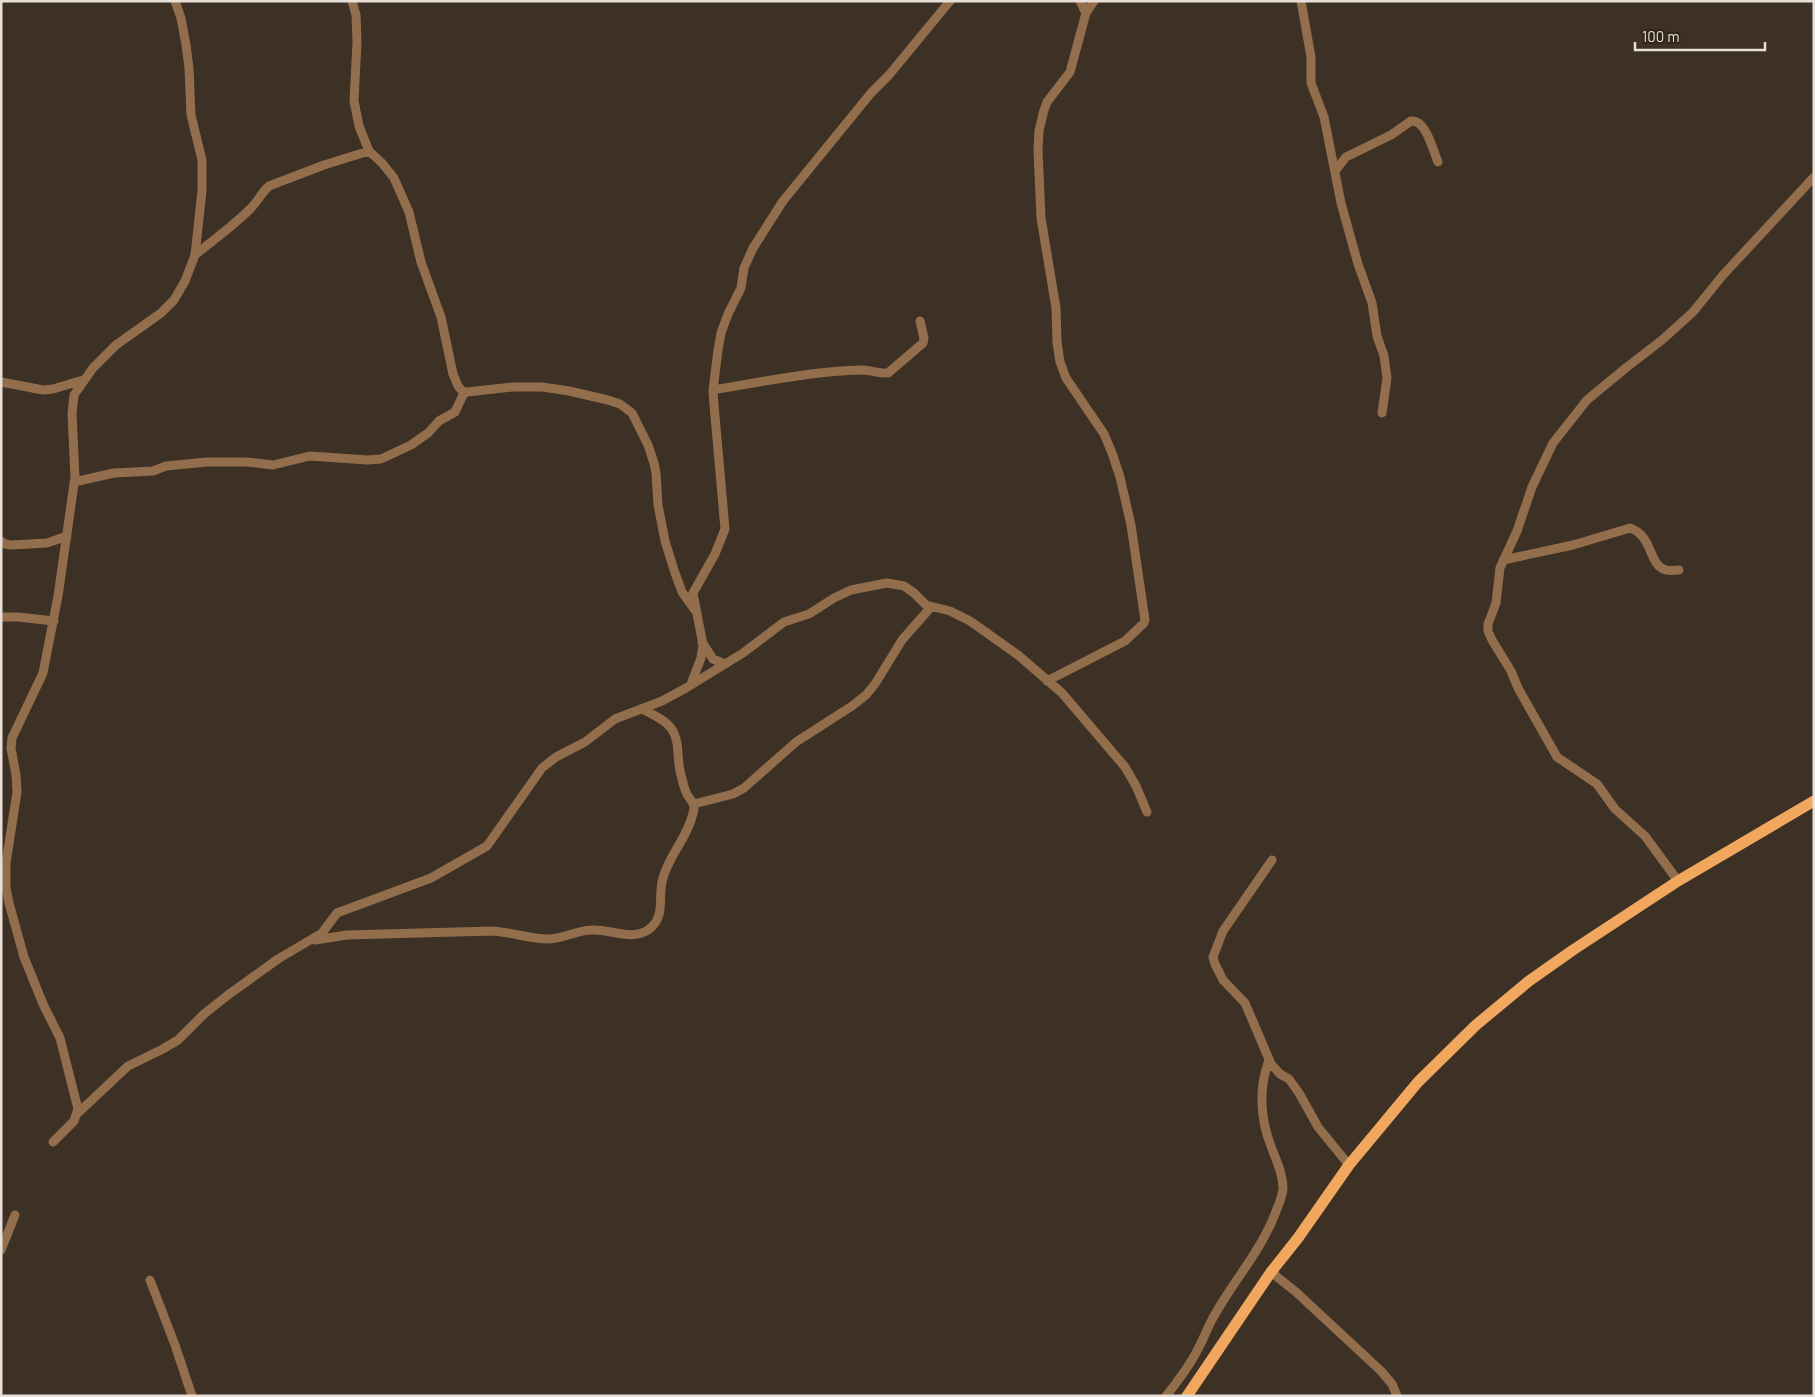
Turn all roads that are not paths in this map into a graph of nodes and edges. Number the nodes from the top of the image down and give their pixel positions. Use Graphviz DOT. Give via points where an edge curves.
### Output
graph roads {
  1 [pos="174,1"];
  2 [pos="352,1"];
  3 [pos="950,1"];
  4 [pos="1080,1"];
  5 [pos="1094,1"];
  6 [pos="1301,1"];
  7 [pos="1086,13"];
  8 [pos="369,151"];
  9 [pos="1438,162"];
  10 [pos="1335,171"];
  11 [pos="1814,177"];
  12 [pos="195,255"];
  13 [pos="920,321"];
  14 [pos="83,380"];
  15 [pos="1,382"];
  16 [pos="713,390"];
  17 [pos="464,393"];
  18 [pos="1382,413"];
  19 [pos="74,482"];
  20 [pos="67,536"];
  21 [pos="1,541"];
  22 [pos="1503,560"];
  23 [pos="1679,570"];
  24 [pos="932,607"];
  25 [pos="695,610"];
  26 [pos="1,617"];
  27 [pos="54,621"];
  28 [pos="702,642"];
  29 [pos="725,664"];
  30 [pos="1047,681"];
  31 [pos="691,684"];
  32 [pos="642,709"];
  33 [pos="1814,801"];
  34 [pos="694,804"];
  35 [pos="1148,812"];
  36 [pos="1272,860"];
  37 [pos="1678,881"];
  38 [pos="310,941"];
  39 [pos="1269,1060"];
  40 [pos="78,1113"];
  41 [pos="54,1142"];
  42 [pos="1348,1165"];
  43 [pos="15,1215"];
  44 [pos="1,1250"];
  45 [pos="1271,1272"];
  46 [pos="150,1280"];
  47 [pos="192,1396"];
  48 [pos="1166,1396"];
  49 [pos="1187,1396"];
  50 [pos="1397,1396"];
  1 -- 12 [label="street" via="186,45 191,115 202,160 202,198"];
  2 -- 8 [label="street" via="357,42 354,101"];
  3 -- 16 [label="street" via="783,201 753,248 744,268 741,288 723,327"];
  4 -- 7 [label="street"];
  5 -- 7 [label="street"];
  6 -- 10 [label="street" via="1312,83 1324,118"];
  7 -- 30 [label="street" via="1070,72 1047,102 1039,131 1041,218 1056,308 1060,362 1066,378 1104,434 1120,477 1131,525 1145,620 1125,641"];
  8 -- 12 [label="street" via="269,186 246,213"];
  8 -- 17 [label="street" via="394,178 409,212 421,262 441,317 453,374"];
  9 -- 10 [label="street" via="1424,128 1420,123 1411,121 1391,135 1346,157"];
  10 -- 18 [label="street" via="1341,204 1372,303 1384,356 1387,378"];
  11 -- 22 [label="street" via="1682,323 1587,400 1553,443"];
  12 -- 14 [label="street" via="174,300 116,344"];
  13 -- 16 [label="street" via="923,343 888,373 862,370"];
  14 -- 15 [label="street" via="53,390"];
  14 -- 19 [label="street" via="74,395 72,414"];
  16 -- 25 [label="street" via="724,529 715,554 693,594"];
  17 -- 19 [label="street" via="453,414 439,420 411,445 381,459 310,456 273,466 207,462 166,466 153,471 114,473"];
  17 -- 25 [label="street" via="542,386 608,400 632,413 654,463 658,505 675,573 682,592"];
  19 -- 20 [label="street"];
  20 -- 21 [label="street" via="47,543 11,545"];
  20 -- 27 [label="street"];
  22 -- 23 [label="street" via="1573,545 1630,528 1643,535 1660,567"];
  22 -- 37 [label="street" via="1496,603 1487,628 1518,688 1557,757 1597,784 1615,809 1645,836"];
  24 -- 29 [label="street" via="897,584 851,590 809,614 784,622"];
  24 -- 30 [label="street" via="970,621 1018,655"];
  24 -- 34 [label="street" via="894,650 866,695 796,742 744,788"];
  25 -- 28 [label="street"];
  26 -- 27 [label="street"];
  27 -- 40 [label="street" via="44,673 12,738 17,792 5,874 20,943 60,1038"];
  28 -- 29 [label="street" via="713,659"];
  28 -- 31 [label="street" via="701,658"];
  29 -- 31 [label="street"];
  30 -- 35 [label="street" via="1062,693 1125,767"];
  31 -- 32 [label="street"];
  32 -- 34 [label="street" via="670,726 676,736 679,770"];
  32 -- 38 [label="street" via="615,719 585,742 549,762 487,846 431,878 337,913 322,933"];
  33 -- 37 [label="main road"];
  34 -- 38 [label="street" via="689,824 665,870 658,920 641,933 619,934 594,929 549,939 492,931 348,934"];
  36 -- 39 [label="street" via="1223,931 1213,957 1223,980 1246,1003"];
  37 -- 42 [label="main road" via="1568,953 1490,1012 1418,1082"];
  38 -- 40 [label="street" via="278,958 228,995 178,1040 128,1066"];
  39 -- 42 [label="street" via="1289,1079 1318,1127"];
  39 -- 48 [label="street" via="1263,1081 1262,1116 1281,1172 1282,1197 1254,1257 1226,1295 1198,1350"];
  40 -- 41 [label="street"];
  42 -- 45 [label="main road"];
  43 -- 44 [label="street"];
  45 -- 49 [label="main road"];
  45 -- 50 [label="street" via="1381,1371"];
  46 -- 47 [label="street"];
}
